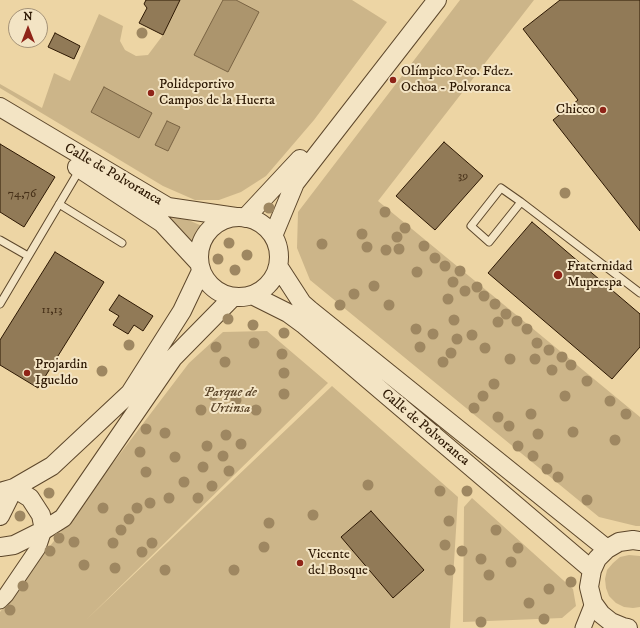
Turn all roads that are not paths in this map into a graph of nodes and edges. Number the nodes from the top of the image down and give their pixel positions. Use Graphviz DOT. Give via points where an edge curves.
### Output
graph roads {
  1 [pos="423,0"];
  2 [pos="437,0"];
  3 [pos="0,108"];
  4 [pos="0,120"];
  5 [pos="80,169"];
  6 [pos="521,202"];
  7 [pos="59,204"];
  8 [pos="240,217"];
  9 [pos="273,236"];
  10 [pos="0,240"];
  11 [pos="122,243"];
  12 [pos="28,256"];
  13 [pos="278,266"];
  14 [pos="200,267"];
  15 [pos="640,293"];
  16 [pos="252,295"];
  17 [pos="233,297"];
  18 [pos="0,304"];
  19 [pos="7,490"];
  20 [pos="0,516"];
  21 [pos="44,530"];
  22 [pos="640,541"];
  23 [pos="0,546"];
  24 [pos="607,549"];
  25 [pos="592,570"];
  26 [pos="0,601"];
  27 [pos="593,603"];
  28 [pos="583,628"];
  29 [pos="624,628"];
  1 -- 8 [label="street" via="294,167"];
  2 -- 9 [label="street" via="295,183"];
  3 -- 8 [label="street, Calle de Polvoranca" via="168,207"];
  4 -- 5 [label="street, Calle de Polvoranca"];
  5 -- 7 [label="lane"];
  5 -- 14 [label="street, Calle de Polvoranca" via="162,223"];
  6 -- 6 [label="lane" via="489,242 471,226 502,188"];
  6 -- 15 [label="lane"];
  7 -- 11 [label="lane"];
  7 -- 12 [label="lane"];
  8 -- 9 [label="street" via="258,222"];
  8 -- 14 [label="street" via="222,220 211,228 203,239 199,251"];
  9 -- 13 [label="street" via="279,252"];
  10 -- 12 [label="lane"];
  12 -- 18 [label="lane"];
  13 -- 16 [label="street" via="270,283"];
  13 -- 24 [label="street, Calle de Polvoranca" via="302,303 310,310"];
  14 -- 17 [label="street" via="212,287"];
  14 -- 19 [label="street" via="182,311 130,393 52,466"];
  16 -- 17 [label="street"];
  16 -- 25 [label="street, Calle de Polvoranca" via="288,313 303,324"];
  17 -- 21 [label="street" via="173,358 63,518"];
  19 -- 20 [label="street"];
  19 -- 21 [label="street" via="30,498 41,515"];
  21 -- 23 [label="street" via="14,545"];
  21 -- 26 [label="street" via="38,548"];
  22 -- 24 [label="street" via="619,542"];
  24 -- 25 [label="street"];
  25 -- 27 [label="street" via="589,587"];
  27 -- 28 [label="street"];
  27 -- 29 [label="street" via="600,614"];
}
